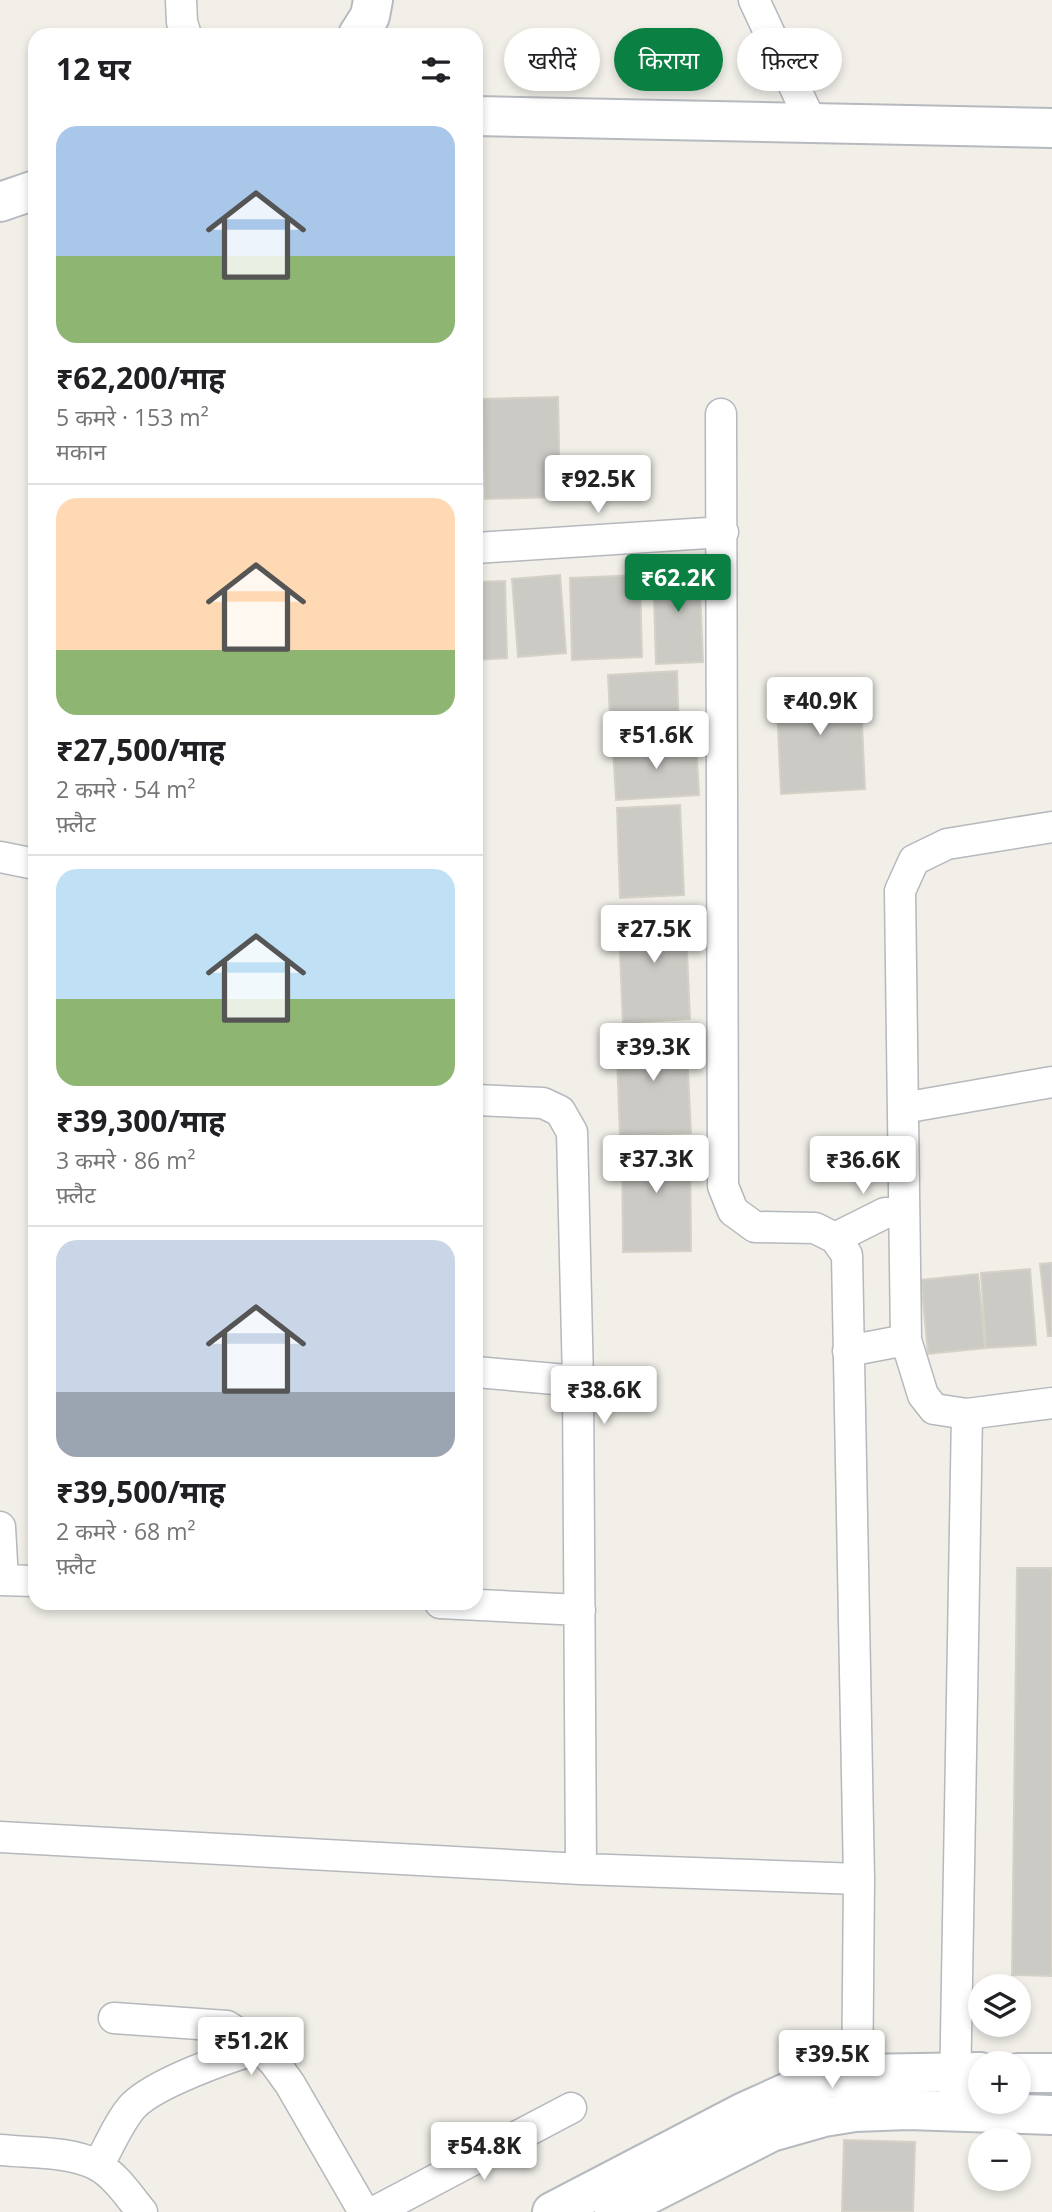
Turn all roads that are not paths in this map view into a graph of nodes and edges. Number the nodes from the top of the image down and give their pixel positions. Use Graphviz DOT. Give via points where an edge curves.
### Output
graph roads {
  1 [pos="181,0"];
  2 [pos="373,0"];
  3 [pos="754,0"];
  4 [pos="184,28"];
  5 [pos="362,28"];
  6 [pos="483,116"];
  7 [pos="812,124"];
  8 [pos="1052,128"];
  9 [pos="28,192"];
  10 [pos="0,202"];
  11 [pos="721,414"];
  12 [pos="723,532"];
  13 [pos="483,548"];
  14 [pos="1052,827"];
  15 [pos="0,857"];
  16 [pos="28,863"];
  17 [pos="1052,1082"];
  18 [pos="483,1100"];
  19 [pos="903,1108"];
  20 [pos="904,1213"];
  21 [pos="835,1238"];
  22 [pos="906,1340"];
  23 [pos="848,1351"];
  24 [pos="483,1373"];
  25 [pos="578,1381"];
  26 [pos="1052,1403"];
  27 [pos="967,1414"];
  28 [pos="0,1527"];
  29 [pos="2,1580"];
  30 [pos="28,1581"];
  31 [pos="483,1605"];
  32 [pos="580,1610"];
  33 [pos="0,1837"];
  34 [pos="581,1869"];
  35 [pos="859,1879"];
  36 [pos="114,2018"];
  37 [pos="260,2048"];
  38 [pos="968,2072"];
  39 [pos="1031,2073"];
  40 [pos="1052,2073"];
  41 [pos="859,2074"];
  42 [pos="571,2108"];
  43 [pos="954,2111"];
  44 [pos="855,2112"];
  45 [pos="1052,2115"];
  46 [pos="0,2150"];
  47 [pos="97,2166"];
  48 [pos="142,2212"];
  49 [pos="364,2212"];
  50 [pos="374,2212"];
  51 [pos="552,2212"];
  52 [pos="614,2212"];
  1 -- 4 [label="street"];
  2 -- 5 [label="street"];
  3 -- 7 [label="street"];
  6 -- 7 [label="street"];
  7 -- 8 [label="street"];
  9 -- 10 [label="street"];
  11 -- 12 [label="street"];
  12 -- 13 [label="street"];
  12 -- 21 [label="street" via="723,1186 733,1211 755,1227 815,1228"];
  14 -- 19 [label="street" via="947,844 914,860 900,891"];
  15 -- 16 [label="street"];
  17 -- 19 [label="street"];
  18 -- 25 [label="street" via="543,1103 560,1111 572,1132"];
  19 -- 20 [label="street"];
  20 -- 21 [label="street" via="885,1213"];
  20 -- 22 [label="street"];
  21 -- 23 [label="street" via="847,1255"];
  22 -- 23 [label="street"];
  22 -- 27 [label="street" via="923,1395 934,1409"];
  23 -- 35 [label="street"];
  24 -- 25 [label="street"];
  25 -- 32 [label="street"];
  26 -- 27 [label="street"];
  27 -- 38 [label="street"];
  28 -- 29 [label="street"];
  29 -- 30 [label="street"];
  31 -- 32 [label="street"];
  32 -- 34 [label="street"];
  33 -- 34 [label="street"];
  34 -- 35 [label="street"];
  35 -- 41 [label="street"];
  36 -- 37 [label="street" via="227,2026"];
  37 -- 47 [label="street" via="153,2090 132,2106"];
  37 -- 49 [label="street" via="290,2084"];
  38 -- 41 [label="street"];
  38 -- 43 [label="street"];
  39 -- 40 [label="street"];
  41 -- 44 [label="street"];
  41 -- 51 [label="street" via="826,2078 795,2089"];
  42 -- 50 [label="street"];
  43 -- 44 [label="street"];
  43 -- 45 [label="street"];
  44 -- 52 [label="street" via="771,2132"];
  46 -- 47 [label="street" via="72,2157"];
  47 -- 48 [label="street" via="116,2180"];
}
